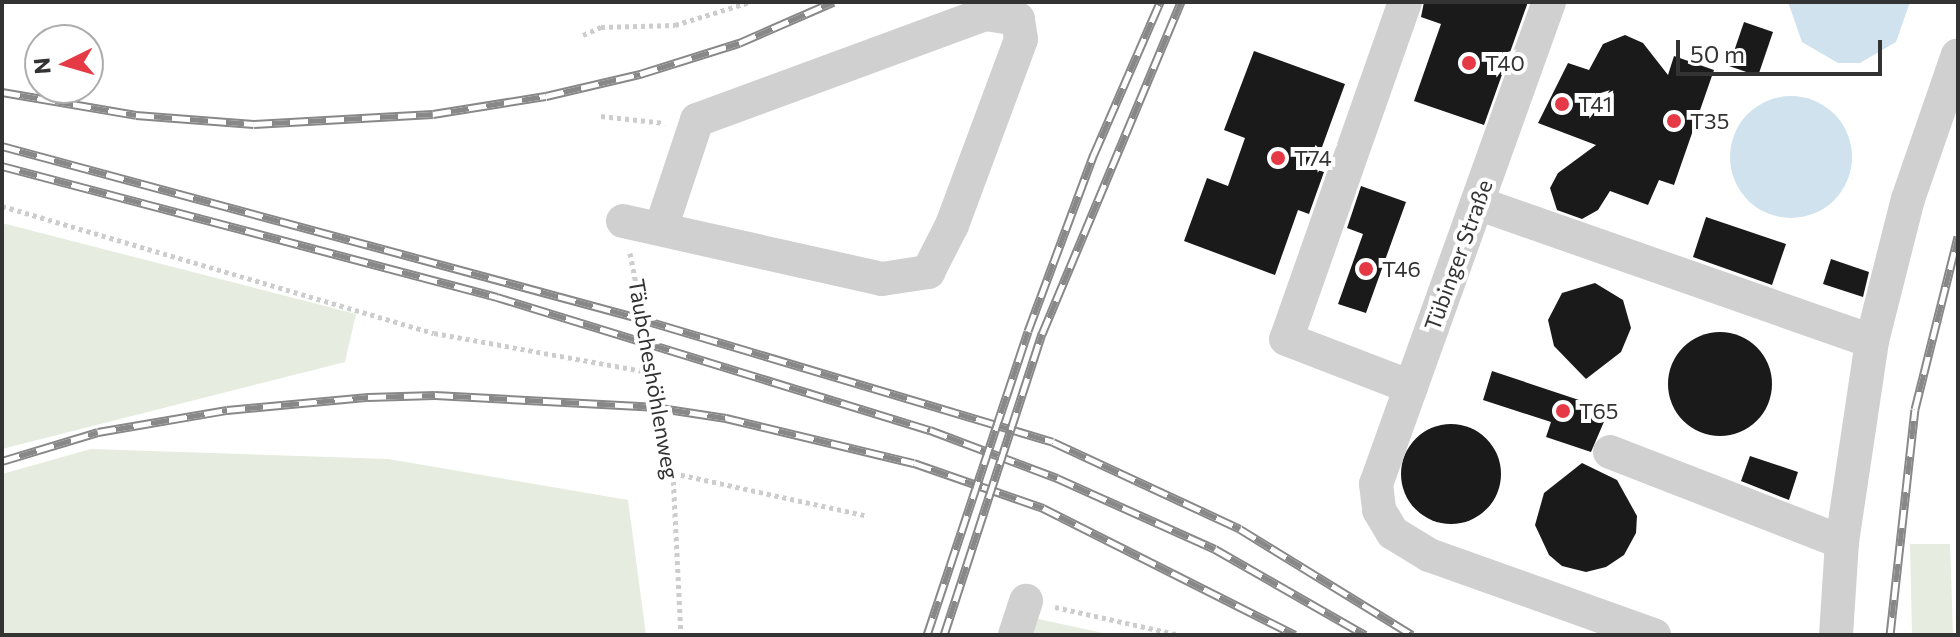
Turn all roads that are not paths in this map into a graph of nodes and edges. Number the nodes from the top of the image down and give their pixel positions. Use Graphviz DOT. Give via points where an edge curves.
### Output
graph roads {
  1 [pos="1405,2"];
  2 [pos="1549,2"];
  3 [pos="1958,55"];
  4 [pos="1477,203"];
  5 [pos="623,221"];
  6 [pos="661,228"];
  7 [pos="1872,341"];
  8 [pos="1411,387"];
  9 [pos="1610,452"];
  10 [pos="1842,542"];
  11 [pos="1026,601"];
  12 [pos="1015,635"];
  13 [pos="1654,635"];
  14 [pos="1836,635"];
  1 -- 8 [label="street" via="1286,339"];
  2 -- 4 [label="street, Tübinger Straße"];
  3 -- 7 [label="street" via="1908,199"];
  4 -- 7 [label="street"];
  4 -- 8 [label="street, Tübinger Straße"];
  5 -- 6 [label="street"];
  6 -- 6 [label="street" via="697,120 985,14 1018,19 1021,39 952,225 928,272 882,279"];
  7 -- 10 [label="street"];
  8 -- 13 [label="street, Tübinger Straße" via="1376,484 1379,510 1393,533 1429,555"];
  9 -- 10 [label="street"];
  10 -- 14 [label="street"];
  11 -- 12 [label="street"];
}
